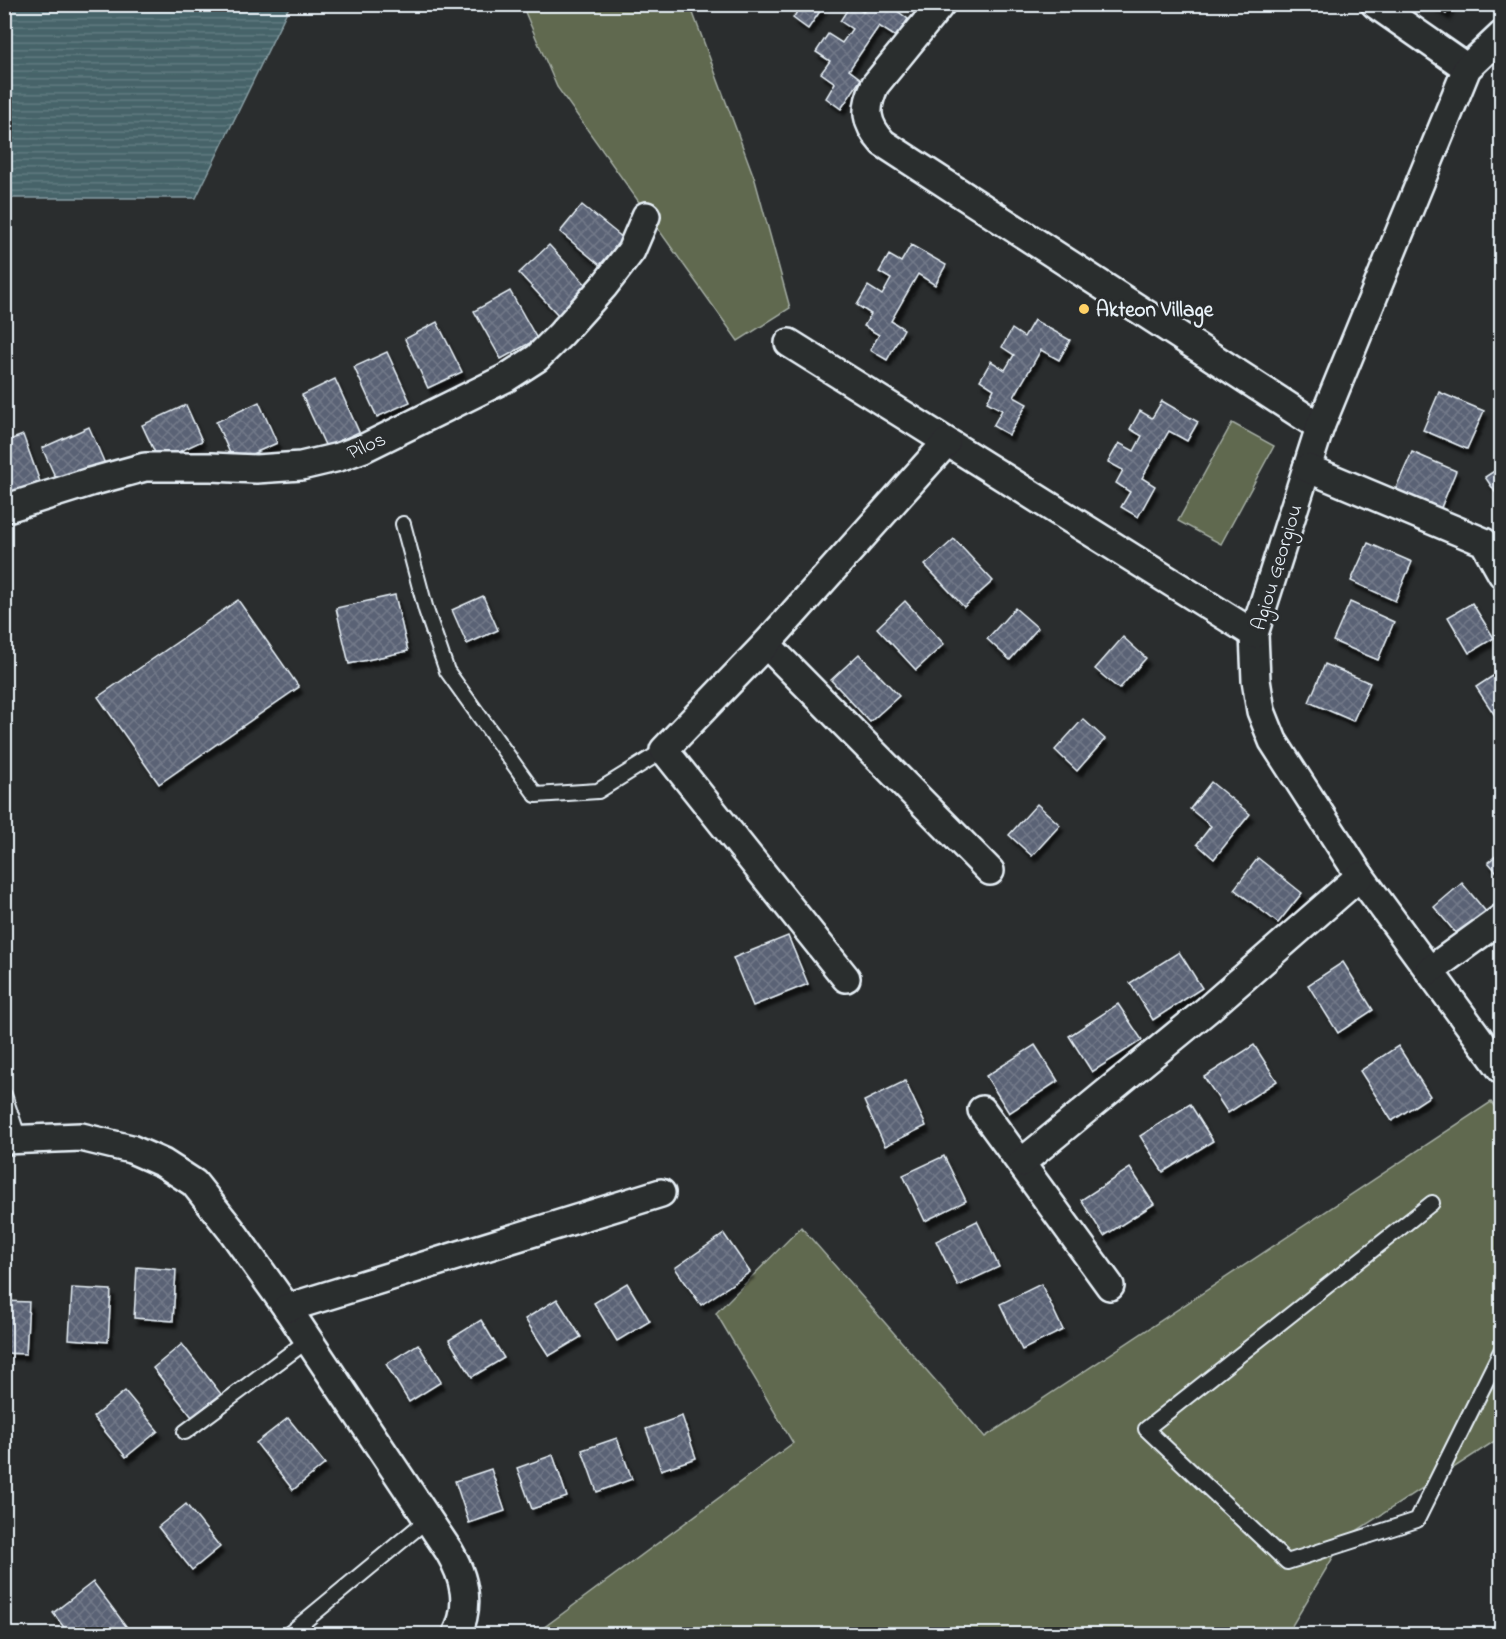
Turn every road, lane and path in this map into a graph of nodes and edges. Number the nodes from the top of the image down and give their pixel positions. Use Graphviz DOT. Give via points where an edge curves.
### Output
graph roads {
  1 [pos="941,4"];
  2 [pos="1375,4"];
  3 [pos="1502,35"];
  4 [pos="1467,68"];
  5 [pos="646,216"];
  6 [pos="789,343"];
  7 [pos="1320,428"];
  8 [pos="946,443"];
  9 [pos="1307,468"];
  10 [pos="4,509"];
  11 [pos="403,524"];
  12 [pos="1502,574"];
  13 [pos="1254,634"];
  14 [pos="766,644"];
  15 [pos="664,750"];
  16 [pos="990,871"];
  17 [pos="1360,876"];
  18 [pos="1502,918"];
  19 [pos="1429,970"];
  20 [pos="846,978"];
  21 [pos="1502,1070"];
  22 [pos="4,1095"];
  23 [pos="982,1110"];
  24 [pos="12,1140"];
  25 [pos="1021,1163"];
  26 [pos="661,1193"];
  27 [pos="1432,1203"];
  28 [pos="1110,1286"];
  29 [pos="287,1308"];
  30 [pos="308,1340"];
  31 [pos="1502,1349"];
  32 [pos="185,1432"];
  33 [pos="428,1520"];
  34 [pos="290,1635"];
  35 [pos="457,1635"];
  1 -- 7 [label="street" via="875,85 868,114 872,131 883,143"];
  2 -- 4 [label="street"];
  3 -- 4 [label="street, Agiou Georgiou"];
  4 -- 7 [label="street, Agiou Georgiou"];
  5 -- 10 [label="street, Pilos" via="631,251 611,278 537,358 506,378 364,448 301,466 145,467"];
  6 -- 8 [label="street"];
  7 -- 9 [label="street, Agiou Georgiou"];
  8 -- 13 [label="street"];
  8 -- 14 [label="street"];
  9 -- 12 [label="street" via="1484,542"];
  9 -- 13 [label="street, Agiou Georgiou"];
  11 -- 15 [label="lane" via="447,671 536,795 598,791"];
  13 -- 17 [label="street, Agiou Georgiou" via="1261,711 1273,741"];
  14 -- 15 [label="street"];
  14 -- 16 [label="street"];
  15 -- 20 [label="street"];
  17 -- 19 [label="street, Agiou Georgiou"];
  17 -- 25 [label="street" via="1207,1010"];
  18 -- 19 [label="street"];
  19 -- 21 [label="street, Agiou Georgiou"];
  22 -- 24 [label="lane"];
  23 -- 25 [label="street"];
  24 -- 29 [label="street" via="81,1137 131,1149 163,1163 194,1183"];
  25 -- 28 [label="street"];
  26 -- 29 [label="street"];
  27 -- 31 [label="lane" via="1146,1429 1287,1562 1418,1520"];
  29 -- 30 [label="street"];
  30 -- 32 [label="lane"];
  30 -- 33 [label="street"];
  33 -- 34 [label="lane"];
  33 -- 35 [label="street" via="459,1568 464,1586 465,1604"];
}
